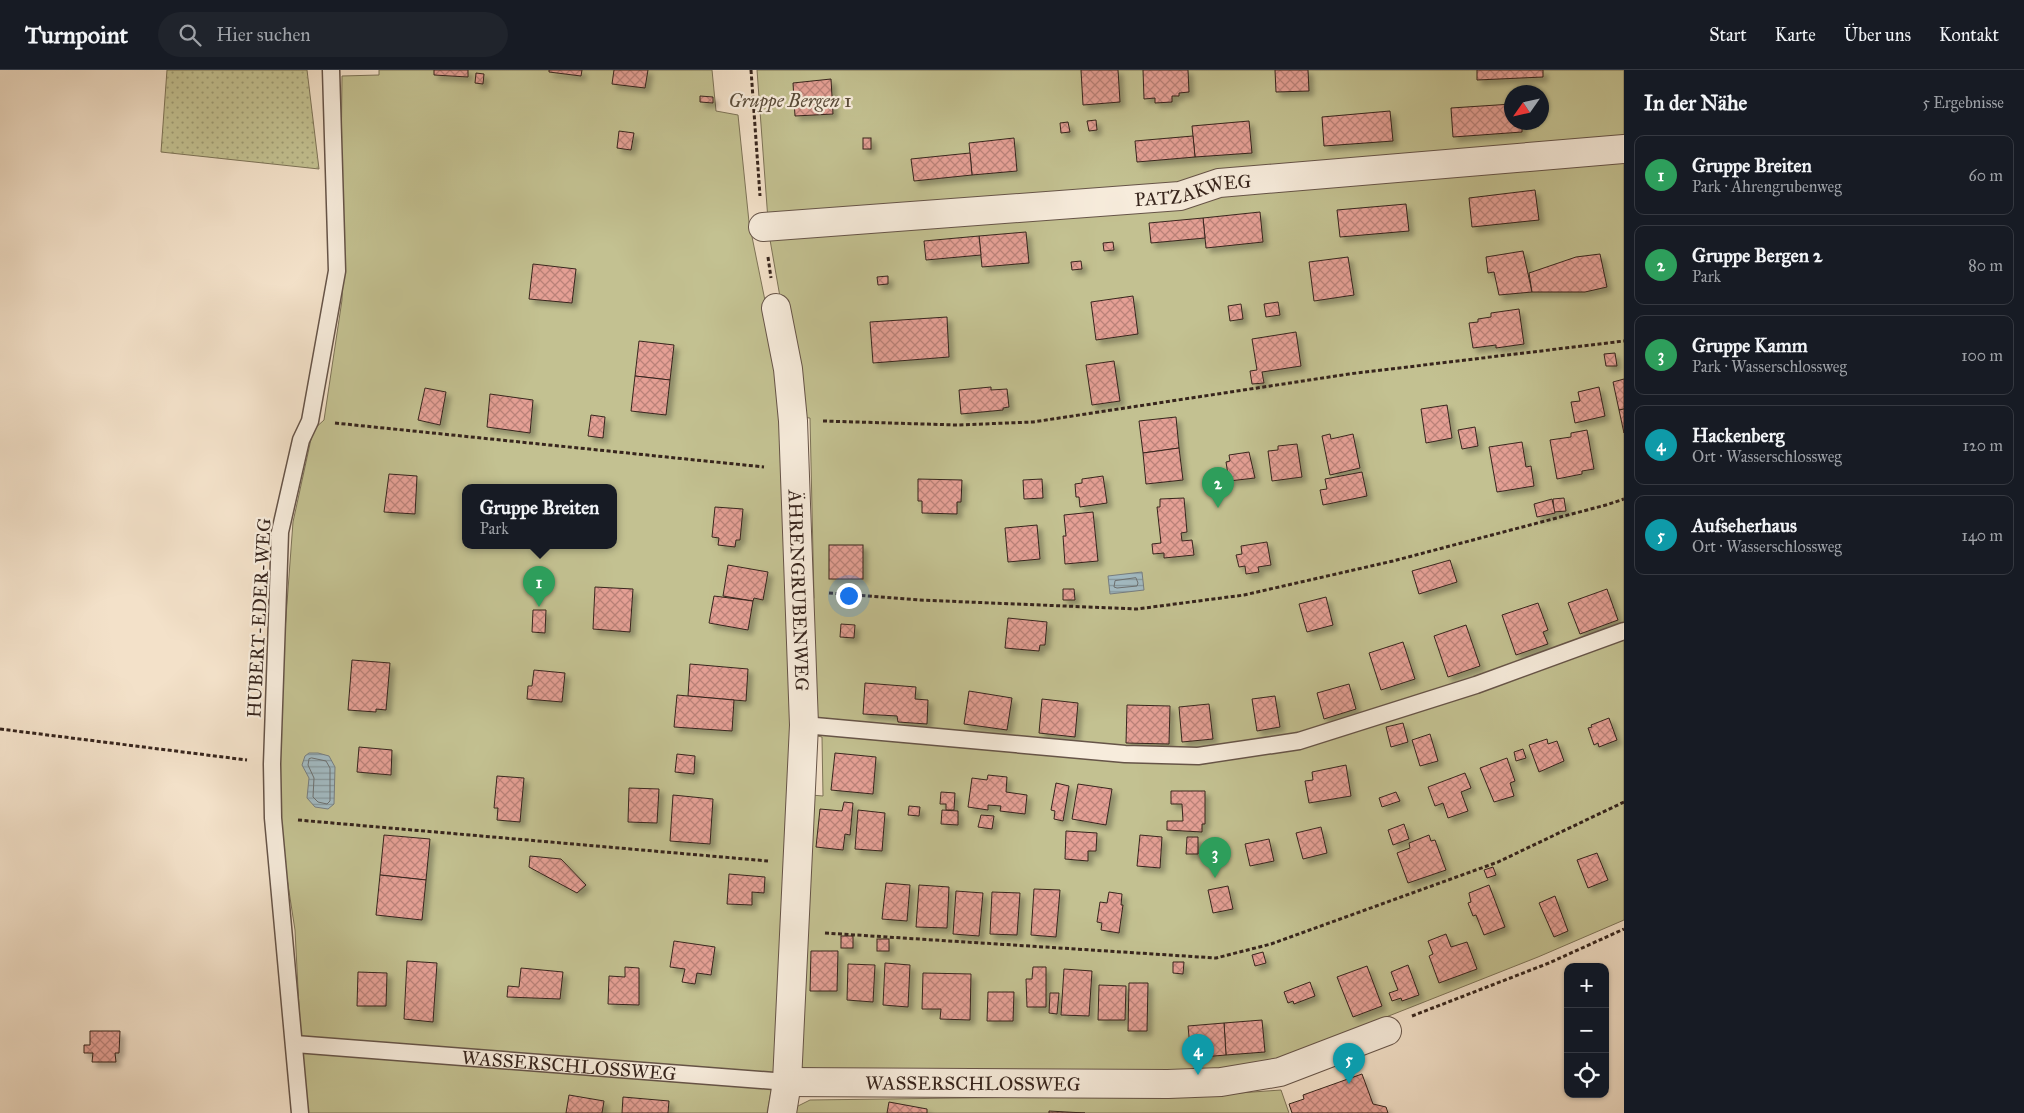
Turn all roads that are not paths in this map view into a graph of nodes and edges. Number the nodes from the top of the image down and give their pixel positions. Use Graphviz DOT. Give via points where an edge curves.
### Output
graph roads {
  1 [pos="332,70"];
  2 [pos="1624,149"];
  3 [pos="763,227"];
  4 [pos="776,308"];
  5 [pos="1624,631"];
  6 [pos="804,725"];
  7 [pos="1387,1031"];
  8 [pos="295,1044"];
  9 [pos="787,1082"];
  10 [pos="300,1113"];
  11 [pos="782,1113"];
  1 -- 8 [label="lane, HUBERT-EDER-WEG" via="337,271 310,421 301,440 280,532 273,818"];
  2 -- 3 [label="street, PATZAKWEG" via="1219,184 1180,196"];
  4 -- 6 [label="street, ÄHRENGRUBENWEG" via="788,369 793,421"];
  5 -- 6 [label="lane" via="1476,686 1299,741 1198,756 1125,754"];
  6 -- 9 [label="street, ÄHRENGRUBENWEG"];
  7 -- 9 [label="street, WASSERSCHLOSSWEG" via="1280,1072 1222,1082"];
  8 -- 9 [label="lane, WASSERSCHLOSSWEG"];
  8 -- 10 [label="lane, HUBERT-EDER-WEG"];
  9 -- 11 [label="street, ÄHRENGRUBENWEG"];
}
